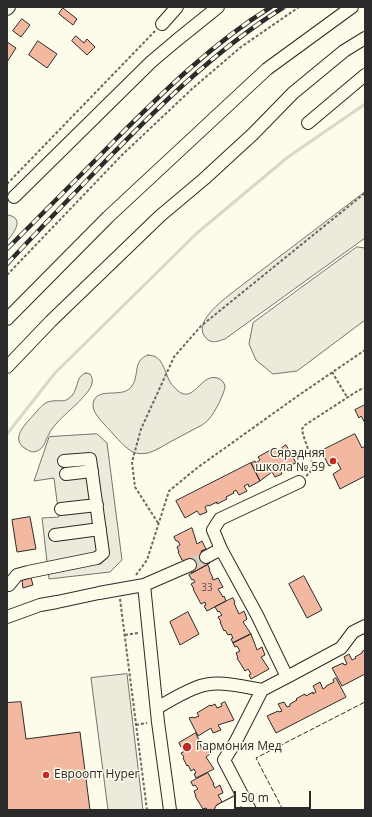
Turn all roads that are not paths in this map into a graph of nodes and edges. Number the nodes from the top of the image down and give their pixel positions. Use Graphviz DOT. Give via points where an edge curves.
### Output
graph roads {
  1 [pos="177,7"];
  2 [pos="218,7"];
  3 [pos="352,7"];
  4 [pos="162,24"];
  5 [pos="365,38"];
  6 [pos="365,75"];
  7 [pos="308,123"];
  8 [pos="14,197"];
  9 [pos="7,319"];
  10 [pos="7,367"];
  11 [pos="64,461"];
  12 [pos="92,471"];
  13 [pos="66,474"];
  14 [pos="299,482"];
  15 [pos="97,505"];
  16 [pos="61,509"];
  17 [pos="100,529"];
  18 [pos="55,535"];
  19 [pos="220,549"];
  20 [pos="206,557"];
  21 [pos="190,565"];
  22 [pos="8,584"];
  23 [pos="144,585"];
  24 [pos="7,617"];
  25 [pos="365,626"];
  26 [pos="287,677"];
  27 [pos="262,690"];
  28 [pos="156,708"];
  29 [pos="244,798"];
  30 [pos="170,810"];
  31 [pos="221,810"];
  32 [pos="250,810"];
  1 -- 4 [label="lane"];
  2 -- 8 [label="lane" via="151,62"];
  3 -- 9 [label="lane" via="267,69 108,217"];
  5 -- 10 [label="lane" via="344,51 293,93 204,179 154,222"];
  6 -- 7 [label="lane"];
  11 -- 12 [label="lane" via="90,459"];
  12 -- 13 [label="lane"];
  12 -- 15 [label="lane"];
  14 -- 19 [label="lane" via="220,519 213,530"];
  15 -- 16 [label="lane"];
  15 -- 17 [label="lane"];
  17 -- 18 [label="lane"];
  17 -- 22 [label="lane" via="103,553 97,558 17,575"];
  19 -- 20 [label="lane"];
  19 -- 26 [label="lane" via="257,615"];
  21 -- 23 [label="lane"];
  23 -- 24 [label="lane" via="57,602"];
  23 -- 28 [label="lane"];
  25 -- 26 [label="lane" via="353,632 341,648"];
  26 -- 27 [label="lane"];
  27 -- 28 [label="lane" via="215,684 196,687"];
  27 -- 29 [label="lane" via="224,760"];
  28 -- 30 [label="lane"];
  29 -- 31 [label="lane"];
  29 -- 32 [label="lane"];
}
